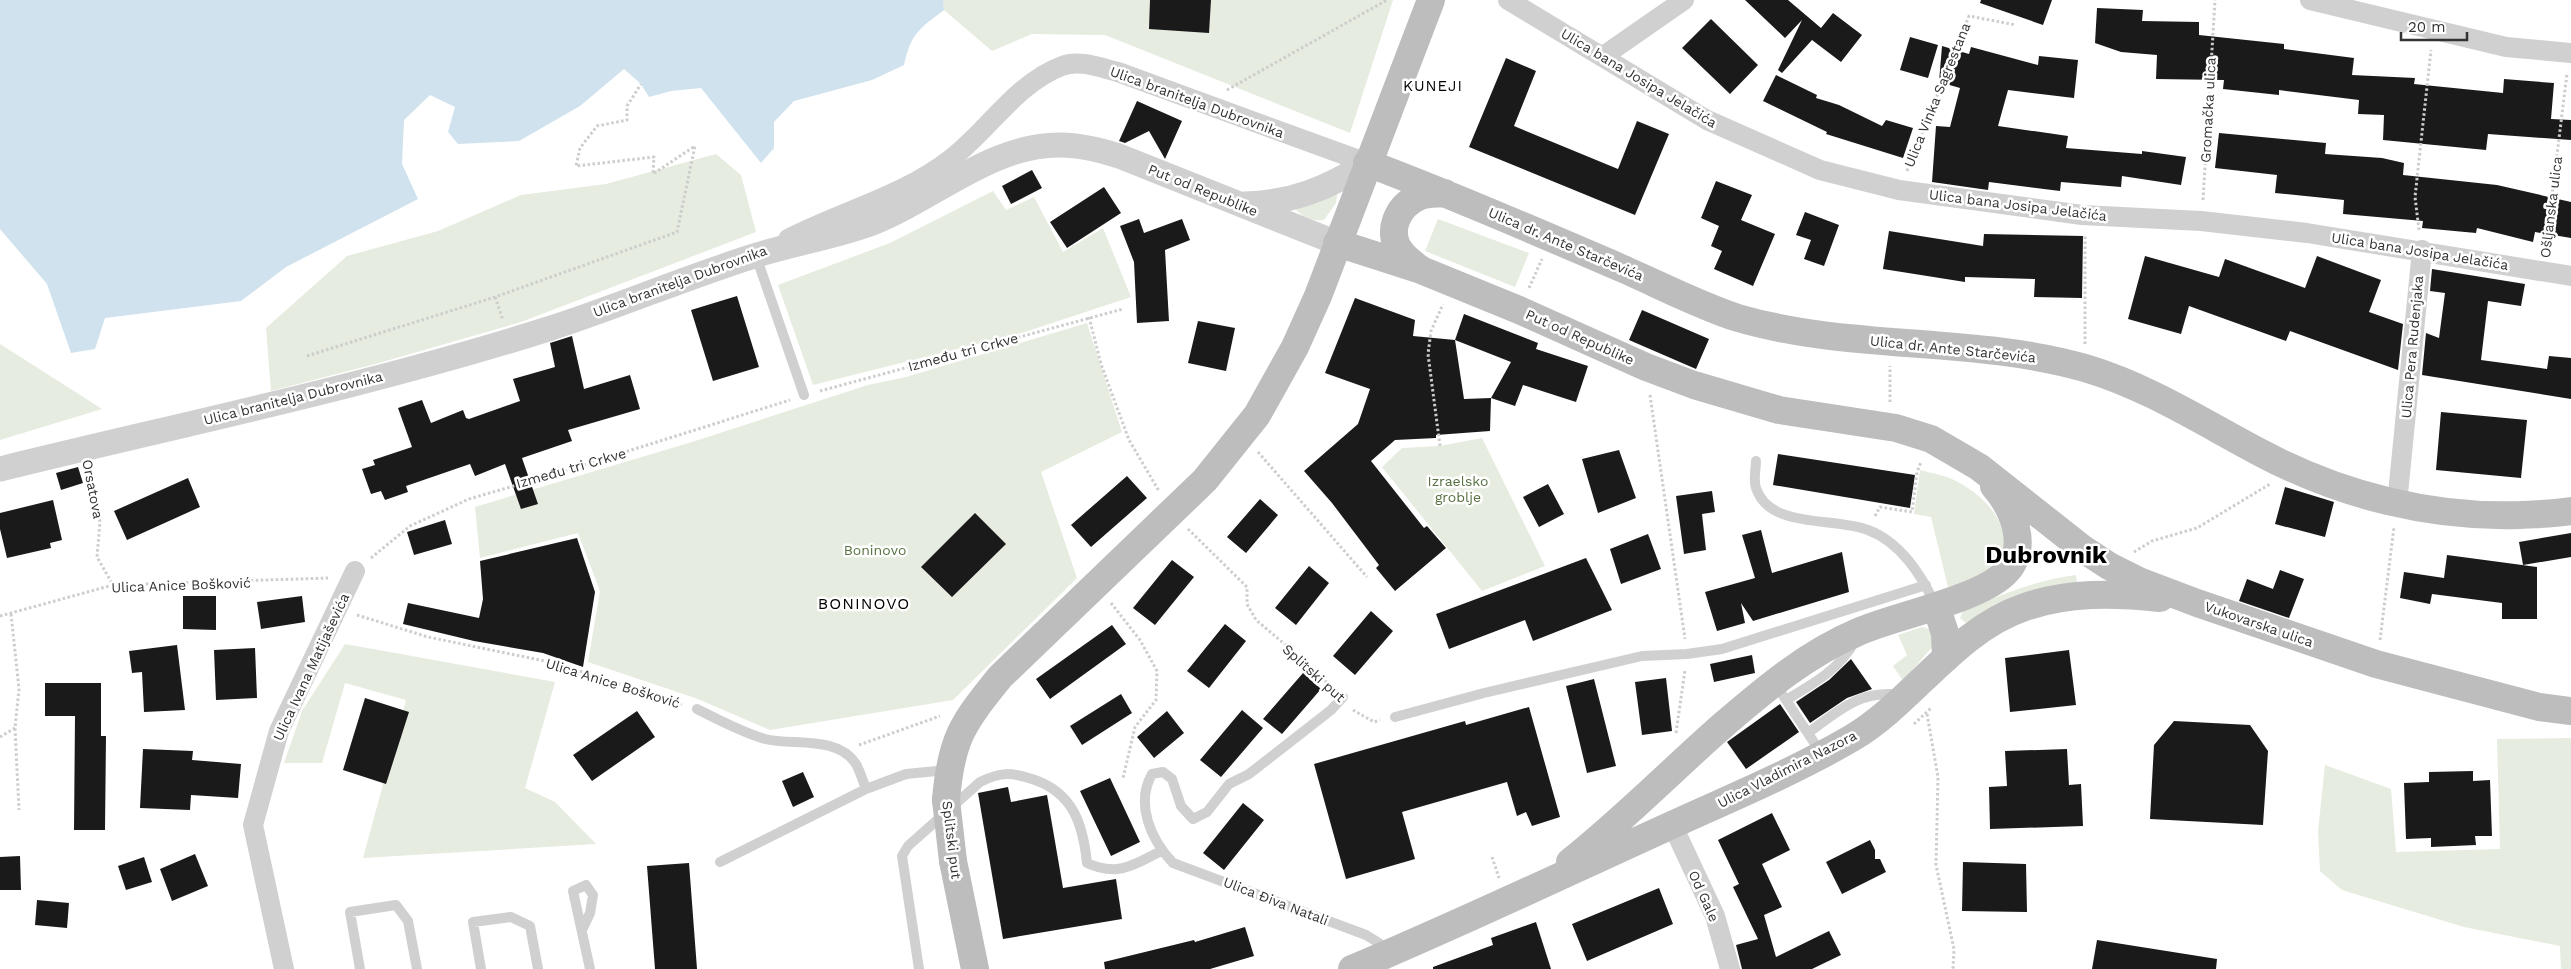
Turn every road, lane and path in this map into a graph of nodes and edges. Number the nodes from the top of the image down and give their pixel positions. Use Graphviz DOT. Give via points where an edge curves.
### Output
graph roads {
  1 [pos="1387,0"];
  2 [pos="1431,0"];
  3 [pos="1508,0"];
  4 [pos="1684,0"];
  5 [pos="2215,0"];
  6 [pos="2310,0"];
  7 [pos="2016,25"];
  8 [pos="2433,31"];
  9 [pos="2570,53"];
  10 [pos="1602,57"];
  11 [pos="641,84"];
  12 [pos="1222,93"];
  13 [pos="1367,163"];
  14 [pos="1899,190"];
  15 [pos="1445,193"];
  16 [pos="1240,204"];
  17 [pos="2202,221"];
  18 [pos="2085,229"];
  19 [pos="1552,238"];
  20 [pos="1337,243"];
  21 [pos="2422,250"];
  22 [pos="756,256"];
  23 [pos="1421,270"];
  24 [pos="2542,272"];
  25 [pos="2571,276"];
  26 [pos="1452,283"];
  27 [pos="1123,309"];
  28 [pos="1519,310"];
  29 [pos="1089,318"];
  30 [pos="307,356"];
  31 [pos="1900,364"];
  32 [pos="1646,367"];
  33 [pos="2085,368"];
  34 [pos="804,395"];
  35 [pos="1896,428"];
  36 [pos="1243,434"];
  37 [pos="1440,446"];
  38 [pos="84,448"];
  39 [pos="1924,454"];
  40 [pos="1756,461"];
  41 [pos="1979,467"];
  42 [pos="0,469"];
  43 [pos="2300,473"];
  44 [pos="2397,504"];
  45 [pos="2571,511"];
  46 [pos="1171,512"];
  47 [pos="1867,530"];
  48 [pos="2109,566"];
  49 [pos="354,571"];
  50 [pos="1367,577"];
  51 [pos="1095,583"];
  52 [pos="113,585"];
  53 [pos="1931,595"];
  54 [pos="2197,603"];
  55 [pos="337,609"];
  56 [pos="11,614"];
  57 [pos="0,616"];
  58 [pos="1688,654"];
  59 [pos="1946,658"];
  60 [pos="2376,664"];
  61 [pos="1780,691"];
  62 [pos="1342,697"];
  63 [pos="1922,705"];
  64 [pos="697,709"];
  65 [pos="2571,711"];
  66 [pos="971,713"];
  67 [pos="1396,717"];
  68 [pos="1910,727"];
  69 [pos="15,728"];
  70 [pos="0,737"];
  71 [pos="1675,740"];
  72 [pos="1815,744"];
  73 [pos="841,751"];
  74 [pos="948,770"];
  75 [pos="1123,778"];
  76 [pos="866,789"];
  77 [pos="1651,791"];
  78 [pos="20,810"];
  79 [pos="1672,824"];
  80 [pos="1161,851"];
  81 [pos="720,862"];
  82 [pos="1530,890"];
  83 [pos="582,930"];
  84 [pos="1389,953"];
  85 [pos="284,969"];
  86 [pos="360,969"];
  87 [pos="417,969"];
  88 [pos="480,969"];
  89 [pos="538,969"];
  90 [pos="590,969"];
  91 [pos="919,969"];
  92 [pos="975,969"];
  93 [pos="1352,969"];
  94 [pos="1730,969"];
  95 [pos="1953,969"];
  1 -- 12 [label="path"];
  2 -- 13 [label="main road, Splitski put"];
  3 -- 10 [label="street, Ulica bana Josipa Jelačića"];
  4 -- 10 [label="street"];
  5 -- 17 [label="path, Gromačka ulica"];
  6 -- 8 [label="street"];
  7 -- 14 [label="path, Ulica Vinka Sagrestana" via="1969,16"];
  8 -- 9 [label="street" via="2506,47"];
  8 -- 21 [label="path" via="2415,197"];
  9 -- 24 [label="path, Ošljanska ulica"];
  10 -- 14 [label="street, Ulica bana Josipa Jelačića" via="1707,120 1820,170"];
  11 -- 30 [label="path" via="627,106 627,120 597,126 580,148 576,166 654,157 653,174 695,146 677,232 496,297"];
  13 -- 15 [label="main road, Ulica dr. Ante Starčevića"];
  13 -- 16 [label="street" via="1328,186 1299,197 1272,203"];
  13 -- 20 [label="main road, Splitski put"];
  13 -- 22 [label="street, Ulica branitelja Dubrovnika" via="1118,72 1078,63 1064,65 1027,86 952,158 927,175"];
  14 -- 17 [label="street, Ulica bana Josipa Jelačića" via="2082,215"];
  15 -- 19 [label="main road, Ulica dr. Ante Starčevića"];
  15 -- 23 [label="main road" via="1420,196 1405,204 1396,218 1393,233 1399,249"];
  16 -- 20 [label="street, Put od Republike"];
  16 -- 22 [label="street, Put od Republike" via="1119,156 1091,148 1060,145 1021,150 981,166 911,205 868,224"];
  17 -- 21 [label="street, Ulica bana Josipa Jelačića"];
  18 -- 33 [label="path"];
  19 -- 28 [label="path"];
  19 -- 33 [label="main road, Ulica dr. Ante Starčevića" via="1737,317 1799,331 1863,340 1997,351"];
  20 -- 23 [label="main road, Put od Republike"];
  20 -- 36 [label="main road, Splitski put" via="1295,347 1272,391"];
  21 -- 24 [label="street, Ulica bana Josipa Jelačića"];
  21 -- 44 [label="street, Ulica Pera Rudenjaka"];
  22 -- 34 [label="lane"];
  22 -- 38 [label="street, Ulica branitelja Dubrovnika" via="504,342 318,393"];
  23 -- 26 [label="main road, Put od Republike"];
  24 -- 25 [label="street, Ulica bana Josipa Jelačića"];
  26 -- 28 [label="main road, Put od Republike"];
  26 -- 37 [label="path" via="1431,331 1428,354"];
  27 -- 29 [label="path, Između tri Crkve"];
  28 -- 32 [label="main road, Put od Republike"];
  29 -- 34 [label="path, Između tri Crkve"];
  29 -- 46 [label="path, Splitski put" via="1101,364 1129,440"];
  31 -- 35 [label="path" via="1890,365 1890,414"];
  32 -- 35 [label="main road, Put od Republike" via="1779,410"];
  32 -- 58 [label="path, Put od Republike"];
  33 -- 43 [label="main road, Ulica dr. Ante Starčevića" via="2166,400"];
  34 -- 49 [label="path, Između tri Crkve" via="469,499 410,526"];
  35 -- 41 [label="main road, Put od Republike" via="1932,439"];
  36 -- 46 [label="main road, Splitski put" via="1205,480"];
  36 -- 50 [label="path"];
  38 -- 42 [label="street, Ulica branitelja Dubrovnika"];
  38 -- 52 [label="path, Orsatova" via="100,522 97,557"];
  39 -- 47 [label="path" via="1917,472 1912,512 1880,507"];
  40 -- 47 [label="lane" via="1756,487 1766,505 1783,516"];
  41 -- 48 [label="main road, Vukovarska ulica"];
  41 -- 53 [label="main road, Ulica Vladimira Nazora" via="1997,490 2014,522 2019,544 2015,560 1995,581"];
  43 -- 44 [label="main road, Ulica dr. Ante Starčevića"];
  43 -- 48 [label="path" via="2262,488 2197,528 2152,541"];
  44 -- 45 [label="main road, Ulica dr. Ante Starčevića" via="2485,516"];
  44 -- 60 [label="path"];
  46 -- 51 [label="main road, Splitski put"];
  46 -- 62 [label="path, Splitski put" via="1247,587 1247,604 1256,620"];
  47 -- 53 [label="lane" via="1897,548"];
  48 -- 54 [label="main road, Vukovarska ulica"];
  49 -- 52 [label="path, Ulica Anice Bošković" via="320,580"];
  49 -- 55 [label="street, Ulica Ivana Matijaševića"];
  51 -- 66 [label="main road, Splitski put" via="1000,677"];
  51 -- 75 [label="path" via="1140,640 1157,671 1156,700 1135,727"];
  52 -- 56 [label="path, Ulica Anice Bošković"];
  53 -- 58 [label="lane, Ulica Vladimira Nazora" via="1722,649"];
  53 -- 59 [label="main road" via="1945,633"];
  53 -- 61 [label="main road, Ulica Vladimira Nazora" via="1832,644"];
  54 -- 59 [label="main road, Ulica Vladimira Nazora" via="2126,594 2058,598 2023,607 1991,622"];
  54 -- 60 [label="main road, Vukovarska ulica"];
  55 -- 64 [label="path, Ulica Anice Bošković" via="428,637 555,662"];
  55 -- 85 [label="street, Ulica Ivana Matijaševića" via="278,732 253,825"];
  56 -- 57 [label="path, Ulica Anice Bošković"];
  56 -- 69 [label="path" via="19,689"];
  58 -- 67 [label="lane, Ulica Vladimira Nazora" via="1642,656"];
  58 -- 71 [label="path, Put od Republike"];
  59 -- 63 [label="main road, Ulica Vladimira Nazora"];
  60 -- 65 [label="main road, Vukovarska ulica" via="2539,707"];
  61 -- 72 [label="lane"];
  61 -- 77 [label="main road, Ulica Vladimira Nazora"];
  62 -- 67 [label="path, Splitski put" via="1356,713 1374,722"];
  62 -- 80 [label="lane" via="1331,710 1249,774 1229,784 1207,812 1193,819 1181,806 1172,779 1162,772 1152,774 1144,804 1152,834"];
  63 -- 68 [label="path"];
  63 -- 72 [label="main road, Ulica Vladimira Nazora"];
  63 -- 95 [label="path" via="1938,777 1936,865 1954,949"];
  64 -- 73 [label="lane, Ulica Anice Bošković" via="766,739 830,746"];
  66 -- 73 [label="path" via="944,715"];
  66 -- 74 [label="main road, Splitski put" via="960,731"];
  69 -- 70 [label="path"];
  69 -- 78 [label="path"];
  72 -- 79 [label="main road, Ulica Vladimira Nazora"];
  73 -- 76 [label="lane" via="856,763"];
  74 -- 76 [label="lane" via="906,774"];
  74 -- 92 [label="main road, Splitski put, bridge" via="946,800 952,861"];
  76 -- 81 [label="lane"];
  77 -- 79 [label="main road"];
  77 -- 82 [label="main road, Ulica Vladimira Nazora" via="1581,853"];
  79 -- 82 [label="main road, Ulica Vladimira Nazora"];
  79 -- 94 [label="street, Od Gale" via="1715,916"];
  80 -- 84 [label="lane, Ulica Điva Natali" via="1173,862 1366,935"];
  80 -- 91 [label="lane" via="1122,869 1102,870 1087,863 1084,840 1067,799 1044,783 1013,773 992,776 980,782 908,846 902,856"];
  82 -- 84 [label="main road, Ulica Vladimira Nazora"];
  83 -- 90 [label="lane"];
  84 -- 93 [label="main road, Ulica Vladimira Nazora"];
  86 -- 87 [label="lane" via="350,912 396,905 408,921"];
  88 -- 89 [label="lane" via="474,922 511,917 530,926"];
}
